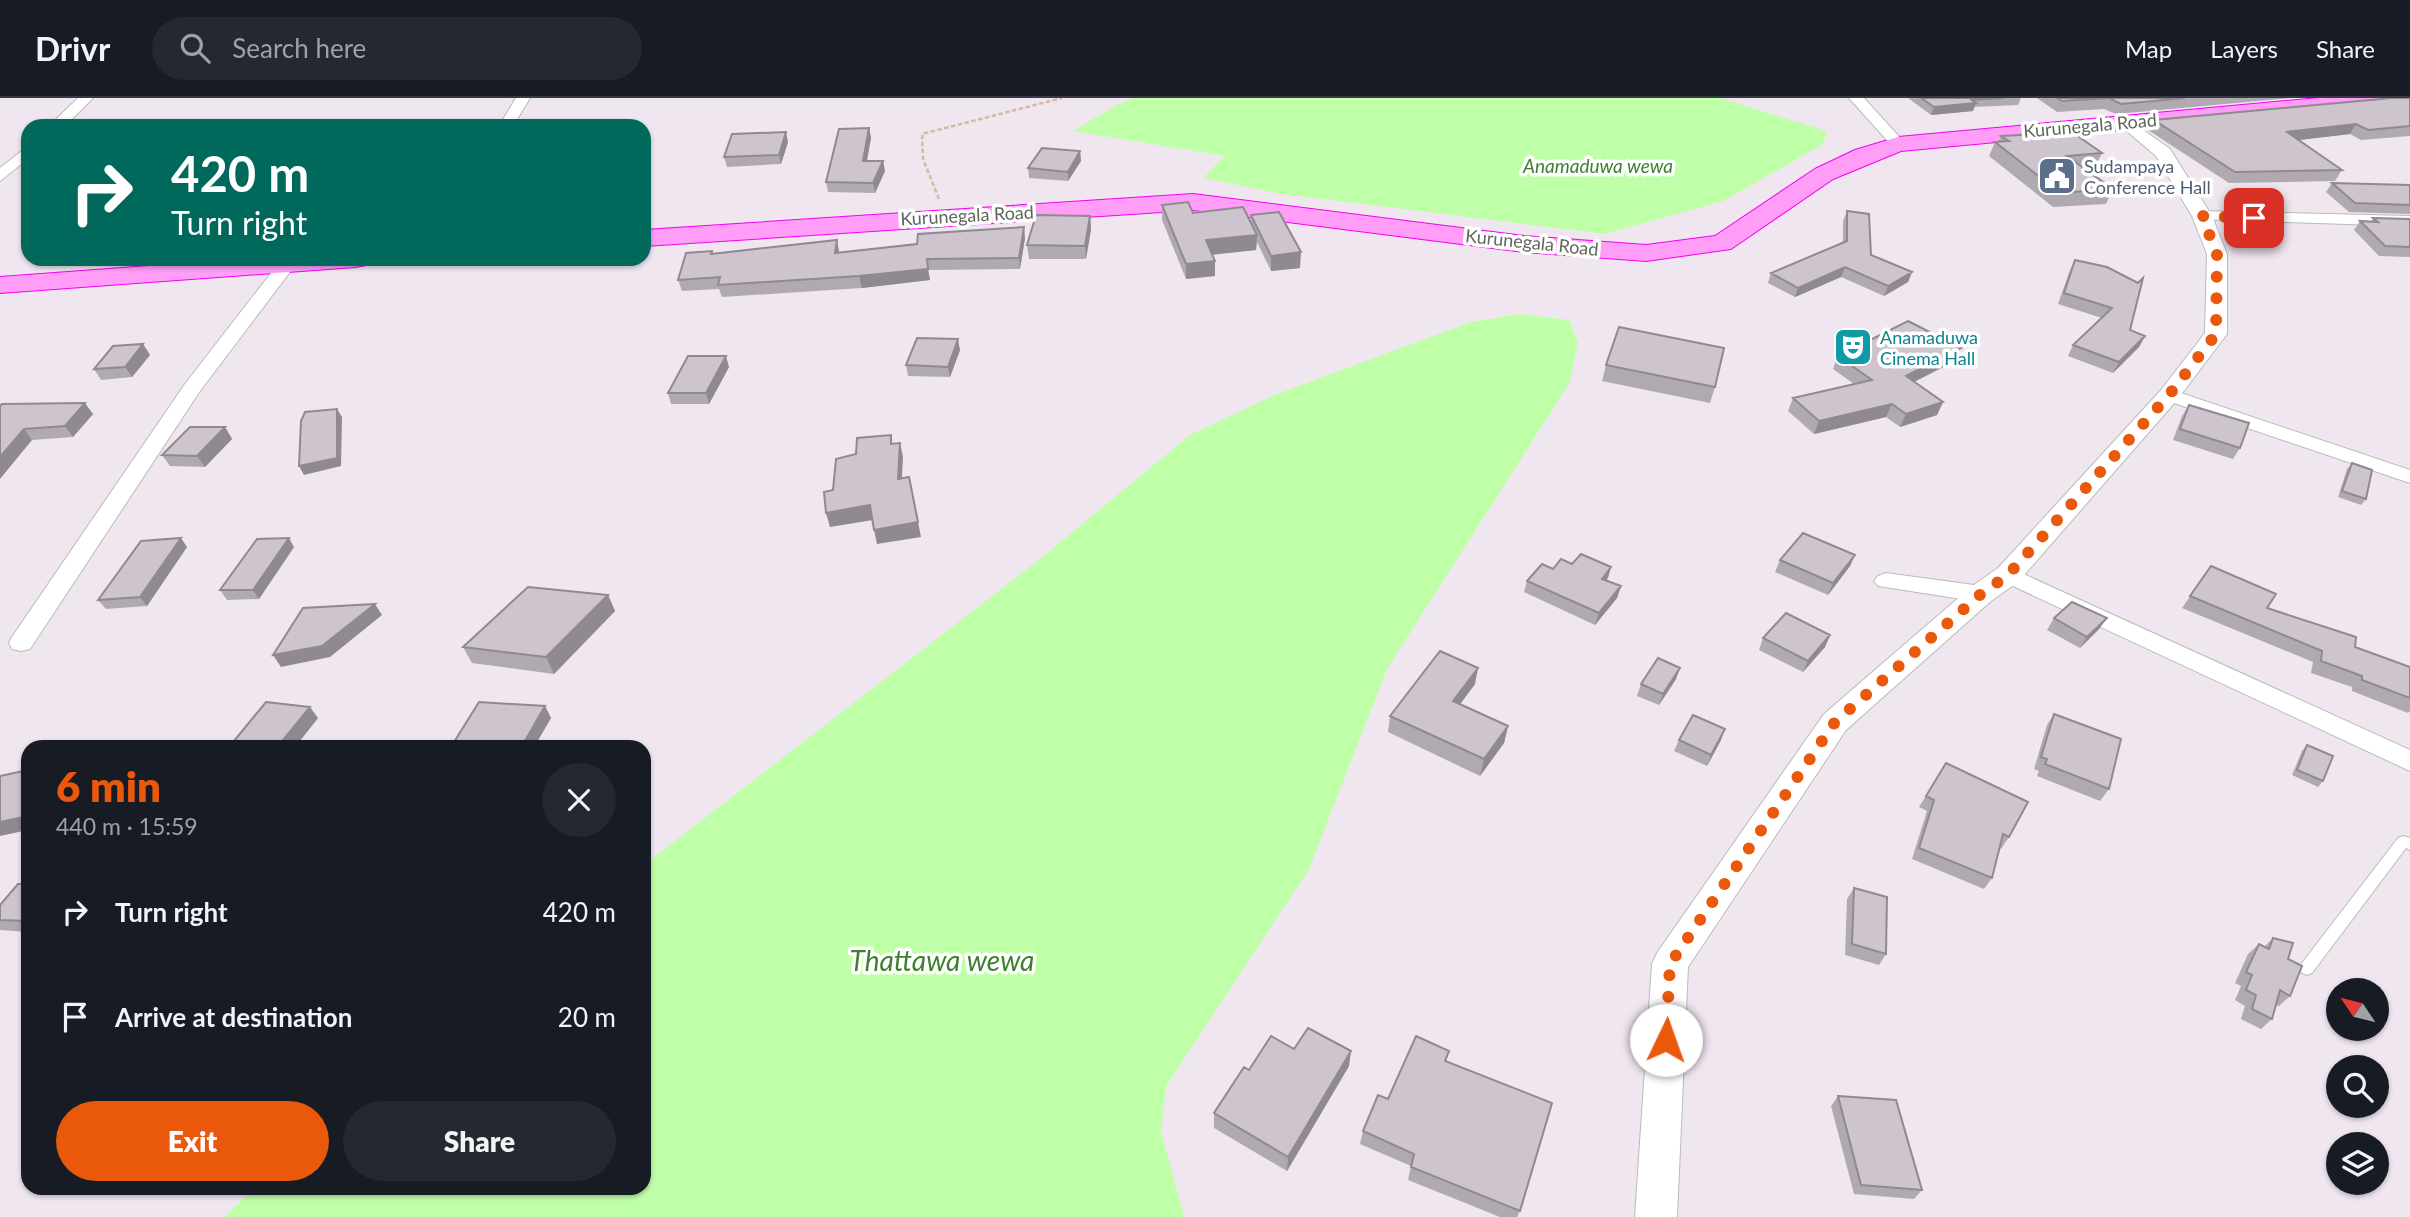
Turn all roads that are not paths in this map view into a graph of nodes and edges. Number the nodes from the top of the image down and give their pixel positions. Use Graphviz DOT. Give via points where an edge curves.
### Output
graph roads {
  1 [pos="86,98"];
  2 [pos="523,98"];
  3 [pos="1856,98"];
  4 [pos="2392,98"];
  5 [pos="64,119"];
  6 [pos="510,119"];
  7 [pos="2125,122"];
  8 [pos="1898,144"];
  9 [pos="21,157"];
  10 [pos="0,176"];
  11 [pos="2202,216"];
  12 [pos="2410,221"];
  13 [pos="651,237"];
  14 [pos="260,266"];
  15 [pos="285,266"];
  16 [pos="0,285"];
  17 [pos="2169,395"];
  18 [pos="2410,477"];
  19 [pos="2008,575"];
  20 [pos="1886,581"];
  21 [pos="1981,594"];
  22 [pos="20,643"];
  23 [pos="2410,761"];
  24 [pos="2410,844"];
  25 [pos="2307,968"];
  26 [pos="1656,1217"];
  1 -- 5 [label="street"];
  2 -- 6 [label="street"];
  3 -- 8 [label="street"];
  4 -- 7 [label="highway, Kurunegala Road"];
  7 -- 8 [label="highway, Kurunegala Road"];
  7 -- 11 [label="street" via="2162,153"];
  8 -- 13 [label="highway, Kurunegala Road" via="1824,174 1722,243 1646,253 1524,244 1193,202"];
  9 -- 10 [label="street"];
  11 -- 12 [label="street"];
  11 -- 17 [label="street" via="2217,254 2216,334"];
  14 -- 16 [label="highway"];
  15 -- 22 [label="street" via="192,388"];
  17 -- 18 [label="street"];
  17 -- 19 [label="street"];
  19 -- 21 [label="street"];
  19 -- 23 [label="street"];
  20 -- 21 [label="street"];
  21 -- 26 [label="street" via="1835,722 1670,964"];
  24 -- 25 [label="lane" via="2403,842"];
}
